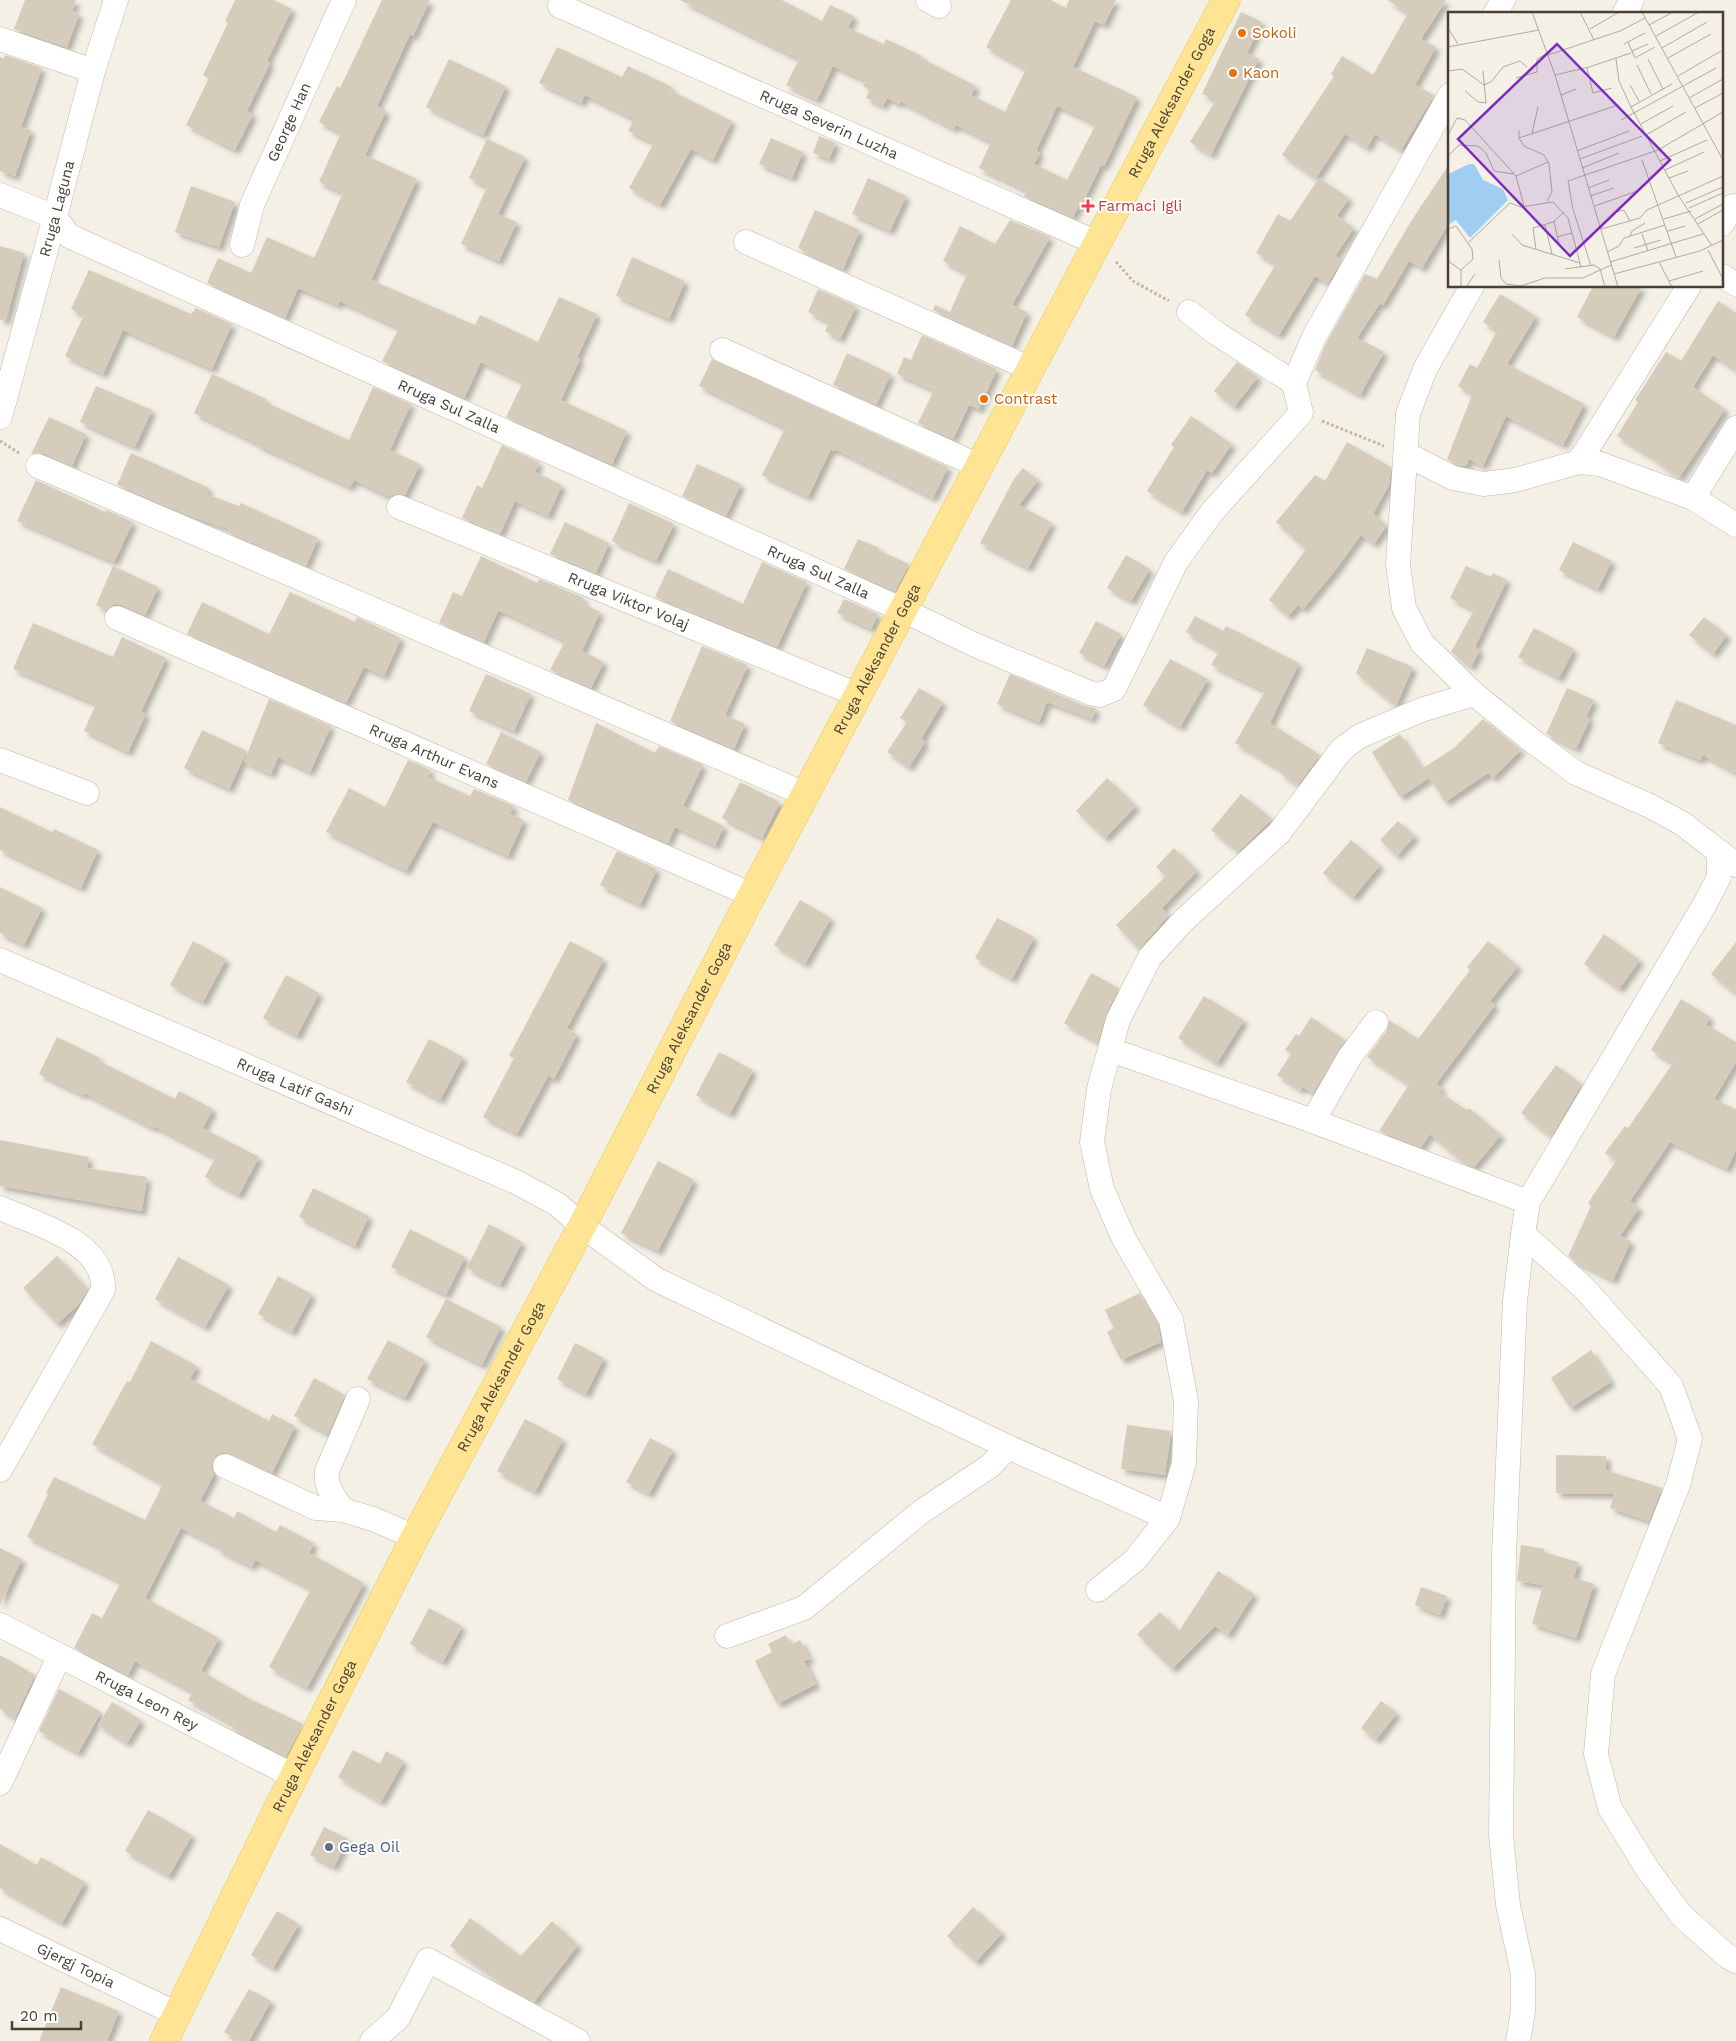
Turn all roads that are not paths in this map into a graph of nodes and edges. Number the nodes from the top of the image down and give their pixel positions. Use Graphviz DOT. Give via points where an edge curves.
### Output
graph roads {
  1 [pos="116,0"];
  2 [pos="344,0"];
  3 [pos="1226,0"];
  4 [pos="1503,0"];
  5 [pos="1632,0"];
  6 [pos="560,6"];
  7 [pos="1496,12"];
  8 [pos="1625,12"];
  9 [pos="0,39"];
  10 [pos="92,71"];
  11 [pos="1448,99"];
  12 [pos="0,195"];
  13 [pos="55,217"];
  14 [pos="746,242"];
  15 [pos="1097,243"];
  16 [pos="242,245"];
  17 [pos="1724,277"];
  18 [pos="1736,284"];
  19 [pos="1471,288"];
  20 [pos="1688,288"];
  21 [pos="1189,312"];
  22 [pos="722,350"];
  23 [pos="1031,369"];
  24 [pos="1294,383"];
  25 [pos="0,417"];
  26 [pos="1736,428"];
  27 [pos="1406,454"];
  28 [pos="1579,462"];
  29 [pos="38,466"];
  30 [pos="979,466"];
  31 [pos="1694,498"];
  32 [pos="399,507"];
  33 [pos="1736,525"];
  34 [pos="903,610"];
  35 [pos="117,618"];
  36 [pos="1474,694"];
  37 [pos="858,695"];
  38 [pos="0,760"];
  39 [pos="87,793"];
  40 [pos="805,794"];
  41 [pos="1728,858"];
  42 [pos="752,895"];
  43 [pos="0,960"];
  44 [pos="1376,1022"];
  45 [pos="1111,1050"];
  46 [pos="1313,1121"];
  47 [pos="1528,1202"];
  48 [pos="0,1208"];
  49 [pos="582,1226"];
  50 [pos="1523,1234"];
  51 [pos="358,1399"];
  52 [pos="1008,1446"];
  53 [pos="225,1466"];
  54 [pos="0,1470"];
  55 [pos="343,1510"];
  56 [pos="1168,1518"];
  57 [pos="416,1537"];
  58 [pos="1098,1590"];
  59 [pos="0,1625"];
  60 [pos="727,1636"];
  61 [pos="60,1657"];
  62 [pos="292,1780"];
  63 [pos="0,1783"];
  64 [pos="0,1929"];
  65 [pos="1736,1961"];
  66 [pos="177,2014"];
  67 [pos="165,2041"];
  68 [pos="372,2041"];
  69 [pos="578,2041"];
  70 [pos="1518,2041"];
  1 -- 10 [label="street, Rruga Laguna"];
  2 -- 16 [label="street, George Han" via="252,205"];
  3 -- 15 [label="main road, Rruga Aleksander Goga"];
  4 -- 7 [label="street"];
  5 -- 8 [label="street"];
  6 -- 15 [label="street, Rruga Severin Luzha"];
  9 -- 10 [label="street"];
  10 -- 13 [label="street, Rruga Laguna"];
  11 -- 24 [label="street" via="1314,337"];
  12 -- 13 [label="street"];
  13 -- 25 [label="street, Rruga Laguna"];
  13 -- 34 [label="street, Rruga Sul Zalla" via="69,236"];
  14 -- 23 [label="street"];
  15 -- 23 [label="main road, Rruga Aleksander Goga"];
  17 -- 18 [label="street"];
  19 -- 27 [label="street" via="1425,369 1408,414"];
  20 -- 28 [label="street"];
  21 -- 24 [label="street"];
  22 -- 30 [label="street"];
  23 -- 30 [label="main road, Rruga Aleksander Goga"];
  24 -- 34 [label="street, Rruga Sul Zalla" via="1301,413 1212,512 1176,562 1114,689 1108,693 1090,693 975,645"];
  26 -- 31 [label="street"];
  27 -- 28 [label="street" via="1454,478 1484,484 1515,480"];
  27 -- 36 [label="street" via="1398,564 1404,608 1422,643"];
  28 -- 31 [label="street" via="1600,464"];
  29 -- 40 [label="street"];
  30 -- 34 [label="main road, Rruga Aleksander Goga"];
  31 -- 33 [label="street"];
  32 -- 37 [label="street, Rruga Viktor Volaj"];
  34 -- 37 [label="main road, Rruga Aleksander Goga"];
  35 -- 42 [label="street, Rruga Arthur Evans"];
  36 -- 41 [label="street" via="1576,773 1683,824"];
  36 -- 45 [label="street" via="1420,710 1360,736 1342,749 1279,832 1184,920 1150,957 1118,1020"];
  37 -- 40 [label="main road, Rruga Aleksander Goga"];
  38 -- 39 [label="street"];
  40 -- 42 [label="main road, Rruga Aleksander Goga"];
  41 -- 47 [label="street" via="1705,904"];
  42 -- 49 [label="main road, Rruga Aleksander Goga"];
  43 -- 49 [label="street, Rruga Latif Gashi" via="516,1182 557,1204"];
  44 -- 46 [label="street" via="1349,1058"];
  45 -- 46 [label="street"];
  45 -- 56 [label="street" via="1099,1089 1092,1142 1102,1190 1124,1238 1171,1320 1186,1401 1184,1463"];
  46 -- 47 [label="street"];
  47 -- 50 [label="street"];
  48 -- 54 [label="street" via="79,1244 104,1277 103,1290"];
  49 -- 52 [label="street, Rruga Latif Gashi" via="657,1280"];
  49 -- 57 [label="main road, Rruga Aleksander Goga"];
  50 -- 65 [label="street" via="1584,1288 1671,1386 1690,1439 1678,1485 1603,1674 1596,1754 1610,1808 1646,1867 1681,1915"];
  50 -- 70 [label="street" via="1515,1301 1504,1555 1502,1825 1508,1905 1523,1974 1523,2011"];
  51 -- 55 [label="street" via="327,1471 328,1490"];
  52 -- 56 [label="street, Rruga Latif Gashi"];
  52 -- 60 [label="street" via="990,1466 921,1512 804,1608"];
  53 -- 55 [label="street" via="316,1508"];
  55 -- 57 [label="street"];
  56 -- 58 [label="street" via="1135,1560"];
  57 -- 62 [label="main road, Rruga Aleksander Goga"];
  59 -- 61 [label="street, Rruga Leon Rey"];
  61 -- 62 [label="street, Rruga Leon Rey" via="280,1768"];
  61 -- 63 [label="street"];
  62 -- 66 [label="main road, Rruga Aleksander Goga"];
  64 -- 66 [label="street, Gjergj Topia"];
  66 -- 67 [label="main road, Rruga Aleksander Goga"];
  68 -- 69 [label="street" via="398,2018 428,1960"];
}
